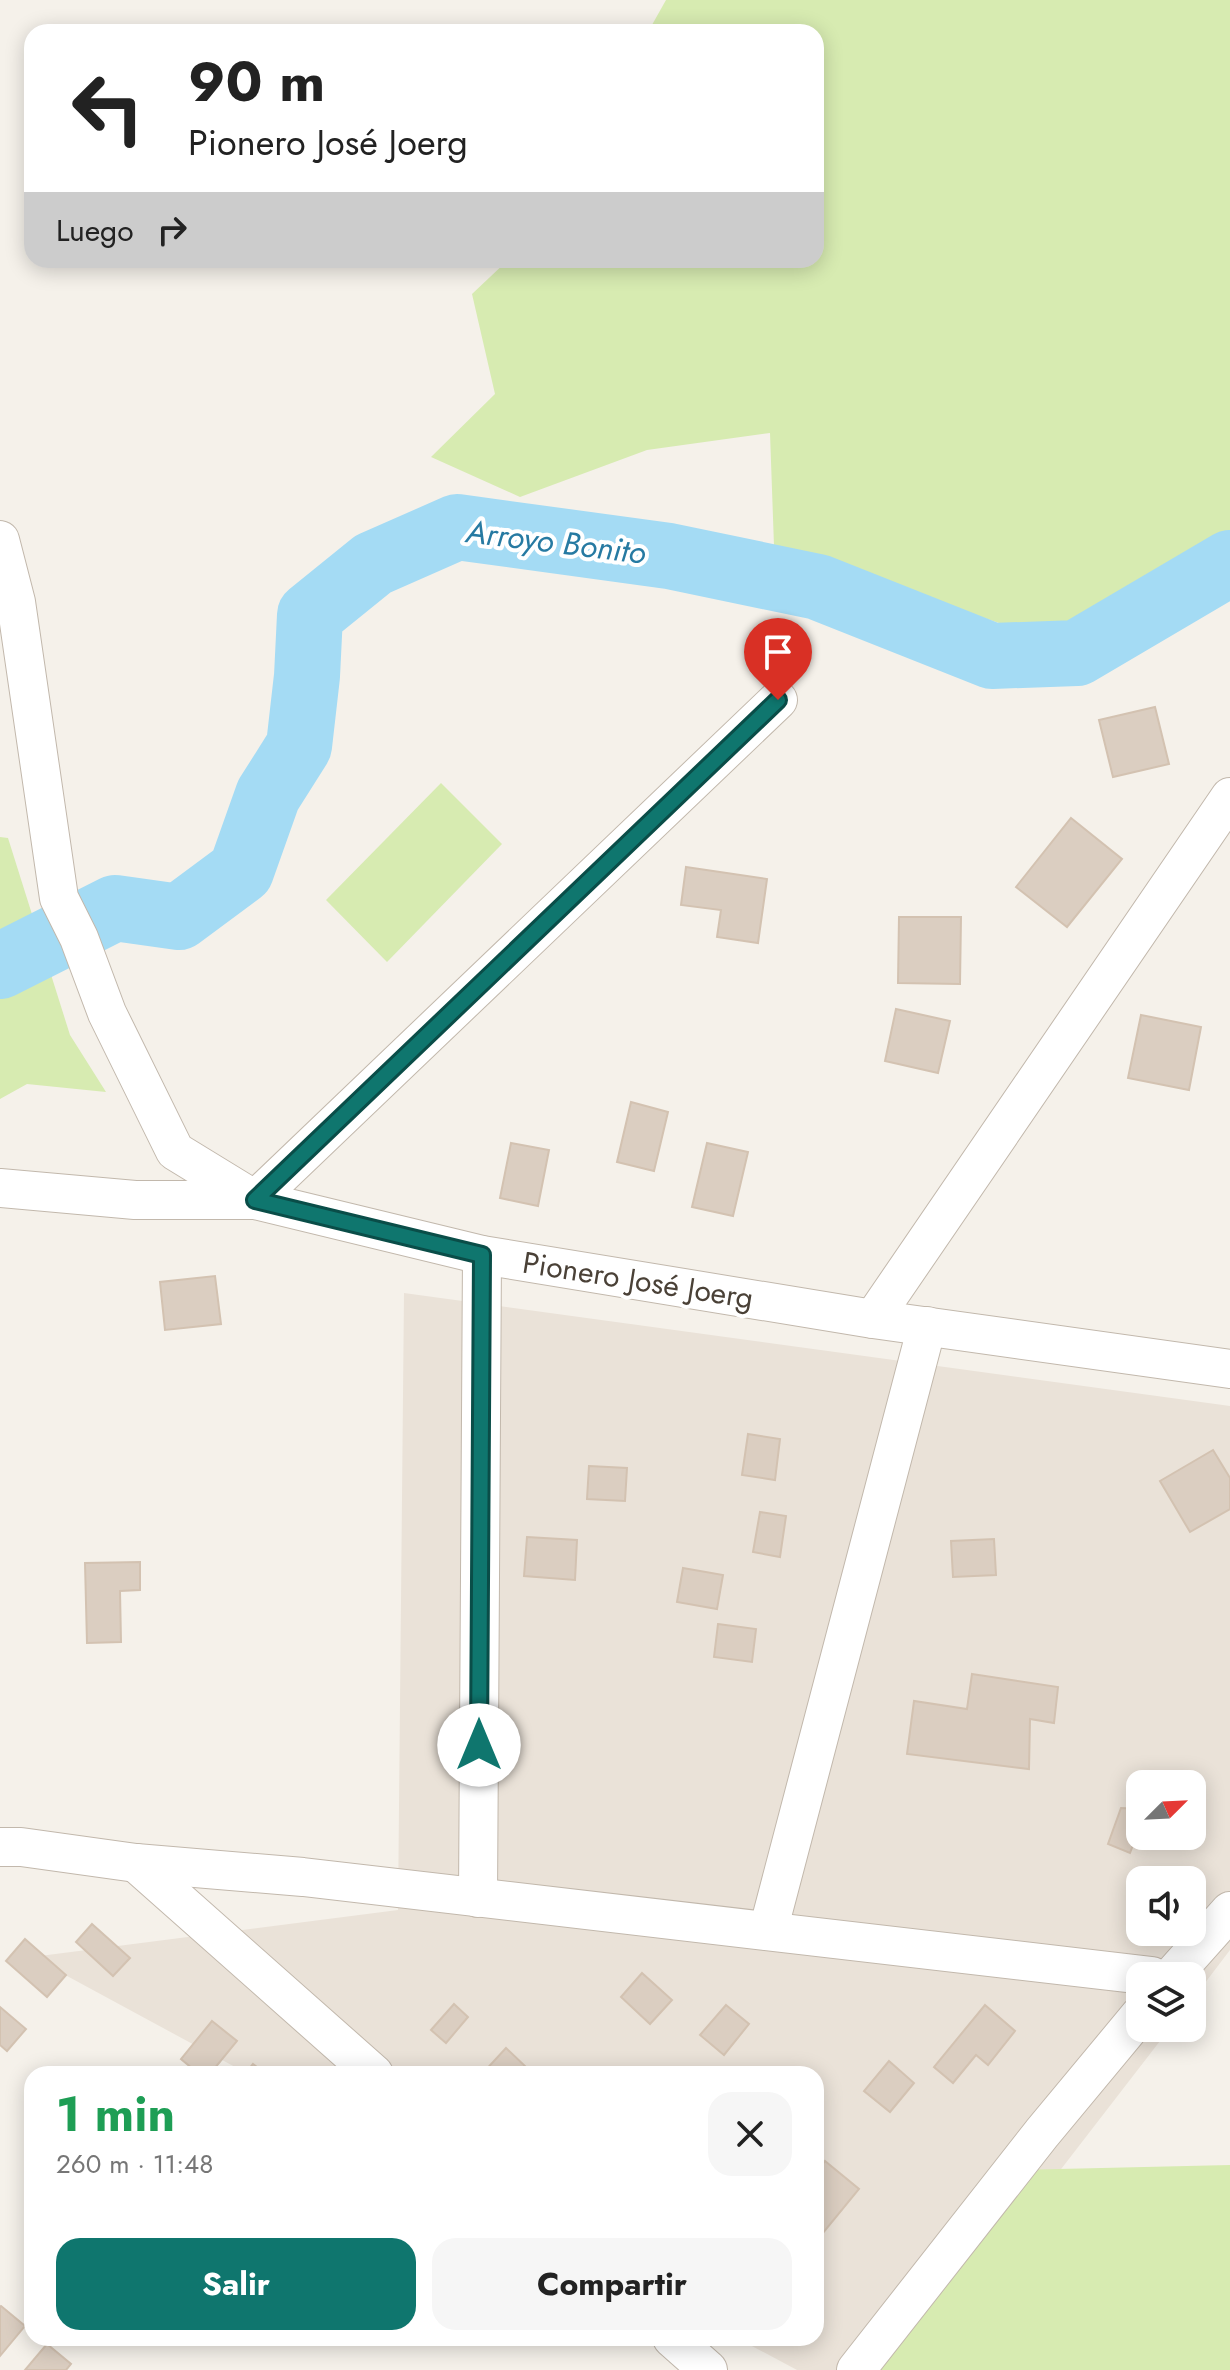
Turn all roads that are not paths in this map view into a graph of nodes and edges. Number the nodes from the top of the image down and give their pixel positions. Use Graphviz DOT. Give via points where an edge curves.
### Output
graph roads {
  1 [pos="0,540"];
  2 [pos="778,700"];
  3 [pos="1230,797"];
  4 [pos="0,1188"];
  5 [pos="255,1200"];
  6 [pos="482,1255"];
  7 [pos="873,1319"];
  8 [pos="927,1326"];
  9 [pos="1230,1369"];
  10 [pos="7,1856"];
  11 [pos="136,1863"];
  12 [pos="478,1898"];
  13 [pos="1230,1911"];
  14 [pos="768,1931"];
  15 [pos="1184,1962"];
  16 [pos="1126,1973"];
  17 [pos="1126,2032"];
  18 [pos="365,2066"];
  19 [pos="681,2346"];
  20 [pos="708,2370"];
  21 [pos="856,2370"];
  1 -- 5 [label="street" via="16,602 59,898 107,1013 175,1151"];
  2 -- 5 [label="street"];
  3 -- 7 [label="street"];
  4 -- 5 [label="street, Pionero José Joerg" via="135,1200"];
  5 -- 6 [label="street, Pionero José Joerg"];
  6 -- 7 [label="street, Pionero José Joerg"];
  6 -- 12 [label="street"];
  7 -- 8 [label="street, Pionero José Joerg"];
  8 -- 9 [label="street, Pionero José Joerg"];
  8 -- 14 [label="street"];
  10 -- 11 [label="street"];
  11 -- 12 [label="street"];
  11 -- 18 [label="street"];
  12 -- 14 [label="street"];
  13 -- 15 [label="street"];
  14 -- 16 [label="street"];
  17 -- 21 [label="street"];
  19 -- 20 [label="street"];
}
